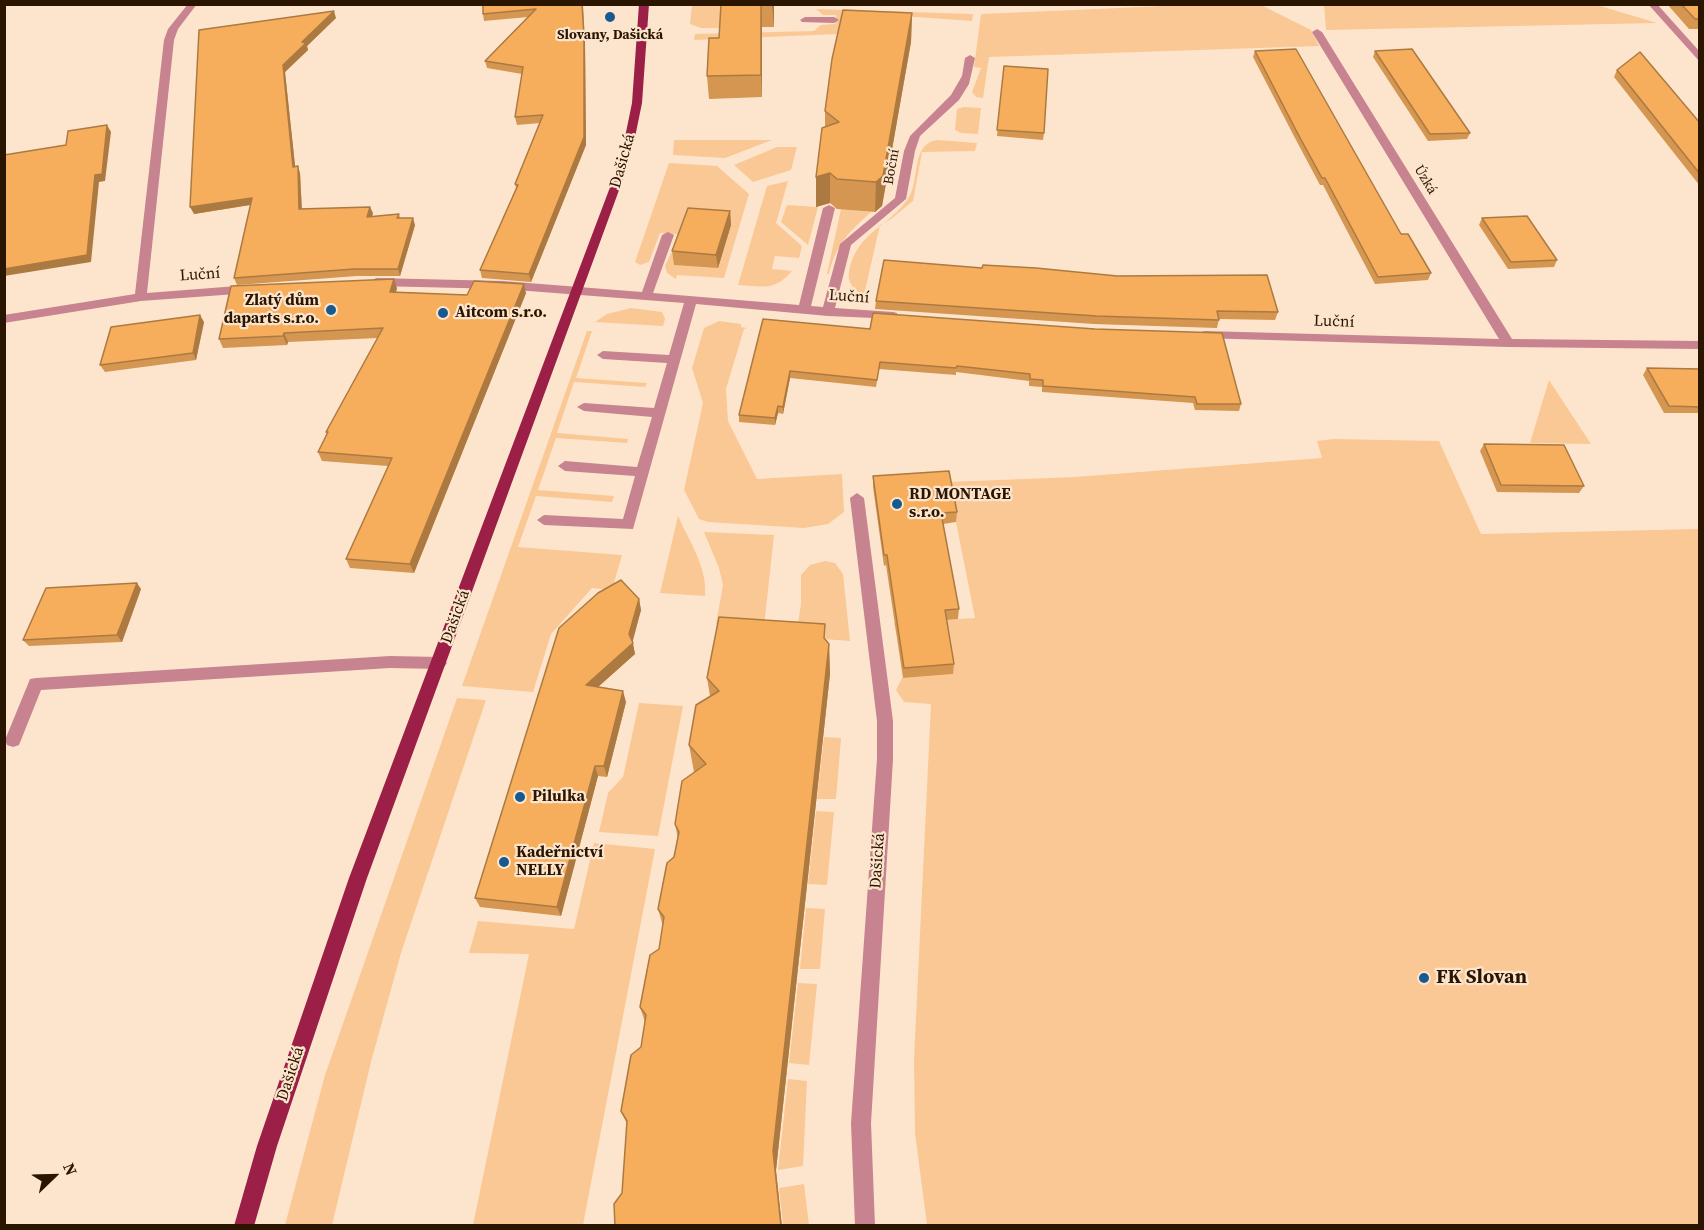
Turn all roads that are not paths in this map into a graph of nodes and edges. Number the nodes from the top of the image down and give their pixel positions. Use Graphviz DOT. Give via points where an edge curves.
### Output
graph roads {
  1 [pos="193,4"];
  2 [pos="644,4"];
  3 [pos="1652,4"];
  4 [pos="805,20"];
  5 [pos="834,20"];
  6 [pos="1317,32"];
  7 [pos="970,58"];
  8 [pos="1700,59"];
  9 [pos="829,208"];
  10 [pos="669,235"];
  11 [pos="368,282"];
  12 [pos="264,288"];
  13 [pos="578,291"];
  14 [pos="141,297"];
  15 [pos="646,297"];
  16 [pos="691,300"];
  17 [pos="804,310"];
  18 [pos="828,312"];
  19 [pos="909,317"];
  20 [pos="4,320"];
  21 [pos="1191,334"];
  22 [pos="1508,343"];
  23 [pos="1700,345"];
  24 [pos="603,355"];
  25 [pos="673,360"];
  26 [pos="584,407"];
  27 [pos="658,413"];
  28 [pos="565,466"];
  29 [pos="642,472"];
  30 [pos="857,498"];
  31 [pos="544,520"];
  32 [pos="439,663"];
  33 [pos="13,740"];
  34 [pos="244,1226"];
  35 [pos="865,1226"];
  1 -- 14 [label="street" via="169,40"];
  2 -- 13 [label="main road, Dašická" via="637,103 629,142"];
  3 -- 8 [label="street"];
  4 -- 5 [label="street"];
  6 -- 22 [label="street, Úzká"];
  7 -- 18 [label="street, Boční" via="969,75 962,89 921,128 912,142 900,199 846,244"];
  9 -- 17 [label="street"];
  10 -- 15 [label="street"];
  11 -- 13 [label="street, Luční" via="467,283"];
  12 -- 14 [label="street, Luční"];
  13 -- 15 [label="street, Luční"];
  13 -- 32 [label="main road, Dašická"];
  14 -- 20 [label="street, Luční"];
  15 -- 16 [label="street, Luční"];
  16 -- 17 [label="street, Luční"];
  16 -- 25 [label="street"];
  17 -- 18 [label="street, Luční"];
  18 -- 19 [label="street, Luční"];
  21 -- 22 [label="street, Luční"];
  22 -- 23 [label="street, Luční"];
  24 -- 25 [label="street"];
  25 -- 27 [label="street"];
  26 -- 27 [label="street"];
  27 -- 29 [label="street"];
  28 -- 29 [label="street"];
  29 -- 31 [label="street" via="628,525"];
  30 -- 35 [label="street, Dašická" via="885,721 861,1123"];
  32 -- 33 [label="street" via="390,662 36,684"];
  32 -- 34 [label="main road, Dašická" via="307,1024"];
}
